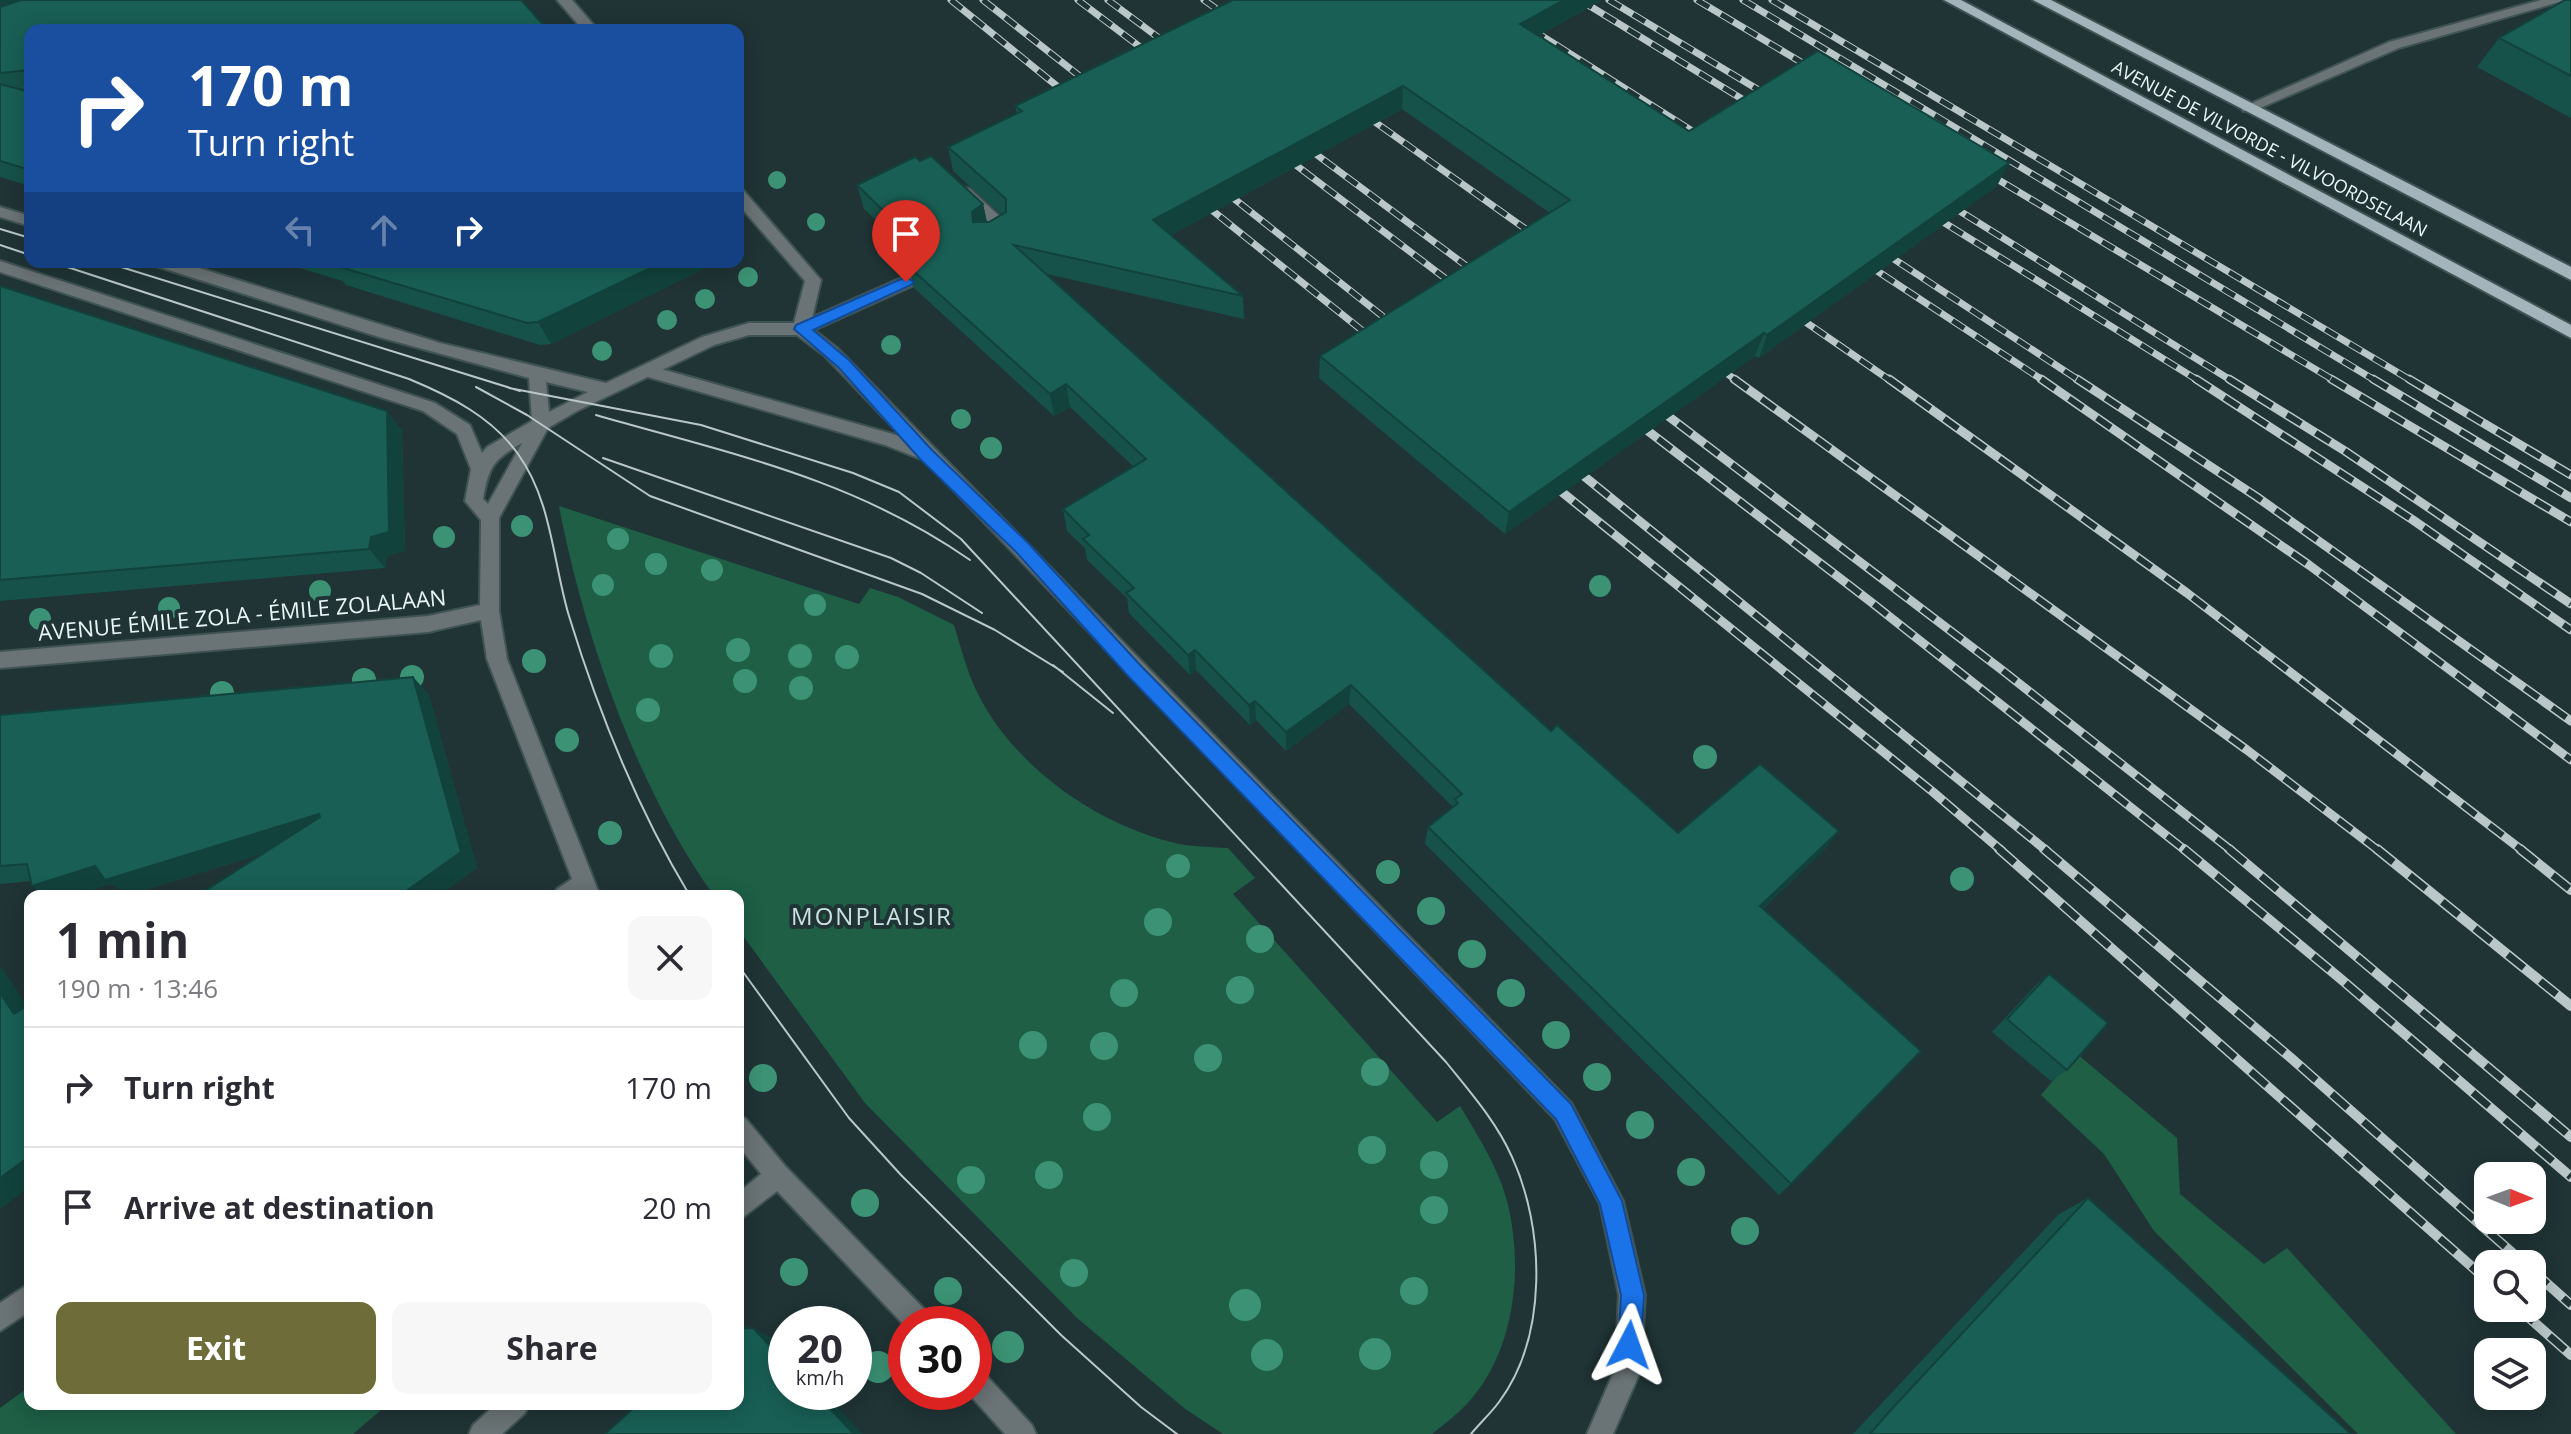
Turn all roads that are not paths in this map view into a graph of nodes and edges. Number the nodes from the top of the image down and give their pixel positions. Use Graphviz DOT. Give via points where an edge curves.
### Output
graph roads {
  1 [pos="564,0"];
  2 [pos="1951,0"];
  3 [pos="2040,0"];
  4 [pos="2559,0"];
  5 [pos="586,24"];
  6 [pos="2248,108"];
  7 [pos="947,177"];
  8 [pos="744,201"];
  9 [pos="0,212"];
  10 [pos="24,219"];
  11 [pos="986,239"];
  12 [pos="0,266"];
  13 [pos="182,268"];
  14 [pos="2571,274"];
  15 [pos="906,282"];
  16 [pos="801,329"];
  17 [pos="2571,332"];
  18 [pos="647,371"];
  19 [pos="537,376"];
  20 [pos="610,390"];
  21 [pos="541,425"];
  22 [pos="926,454"];
  23 [pos="480,469"];
  24 [pos="490,518"];
  25 [pos="489,611"];
  26 [pos="0,660"];
  27 [pos="578,890"];
  28 [pos="744,1134"];
  29 [pos="778,1175"];
  30 [pos="744,1204"];
  31 [pos="24,1300"];
  32 [pos="904,1306"];
  33 [pos="0,1318"];
  34 [pos="992,1400"];
  35 [pos="509,1410"];
  36 [pos="482,1434"];
  37 [pos="1023,1434"];
  38 [pos="1600,1434"];
  1 -- 5 [label="street"];
  2 -- 17 [label="main road, AVENUE DE VILVORDE - VILVOORDSELAAN"];
  3 -- 6 [label="main road, AVENUE DE VILVORDE - VILVOORDSELAAN"];
  4 -- 6 [label="street" via="2394,45"];
  6 -- 14 [label="main road, AVENUE DE VILVORDE - VILVOORDSELAAN"];
  7 -- 11 [label="street" via="1003,229"];
  8 -- 16 [label="street" via="813,280"];
  9 -- 10 [label="street"];
  12 -- 23 [label="street" via="429,407 464,430"];
  13 -- 19 [label="street"];
  15 -- 16 [label="street"];
  16 -- 18 [label="street" via="749,329 708,341"];
  16 -- 22 [label="street" via="844,364"];
  18 -- 20 [label="street"];
  18 -- 22 [label="street"];
  19 -- 20 [label="street"];
  19 -- 21 [label="street"];
  20 -- 21 [label="street"];
  21 -- 23 [label="street" via="493,452"];
  21 -- 24 [label="street"];
  22 -- 38 [label="street" via="1563,1111 1611,1201 1632,1295 1628,1370"];
  23 -- 24 [label="street" via="474,501"];
  24 -- 25 [label="street"];
  25 -- 26 [label="street, AVENUE ÉMILE ZOLA - ÉMILE ZOLALAAN" via="428,624"];
  25 -- 27 [label="street" via="497,659"];
  28 -- 29 [label="street"];
  29 -- 30 [label="street"];
  29 -- 32 [label="street"];
  31 -- 33 [label="street"];
  34 -- 37 [label="street"];
  35 -- 36 [label="street"];
}
